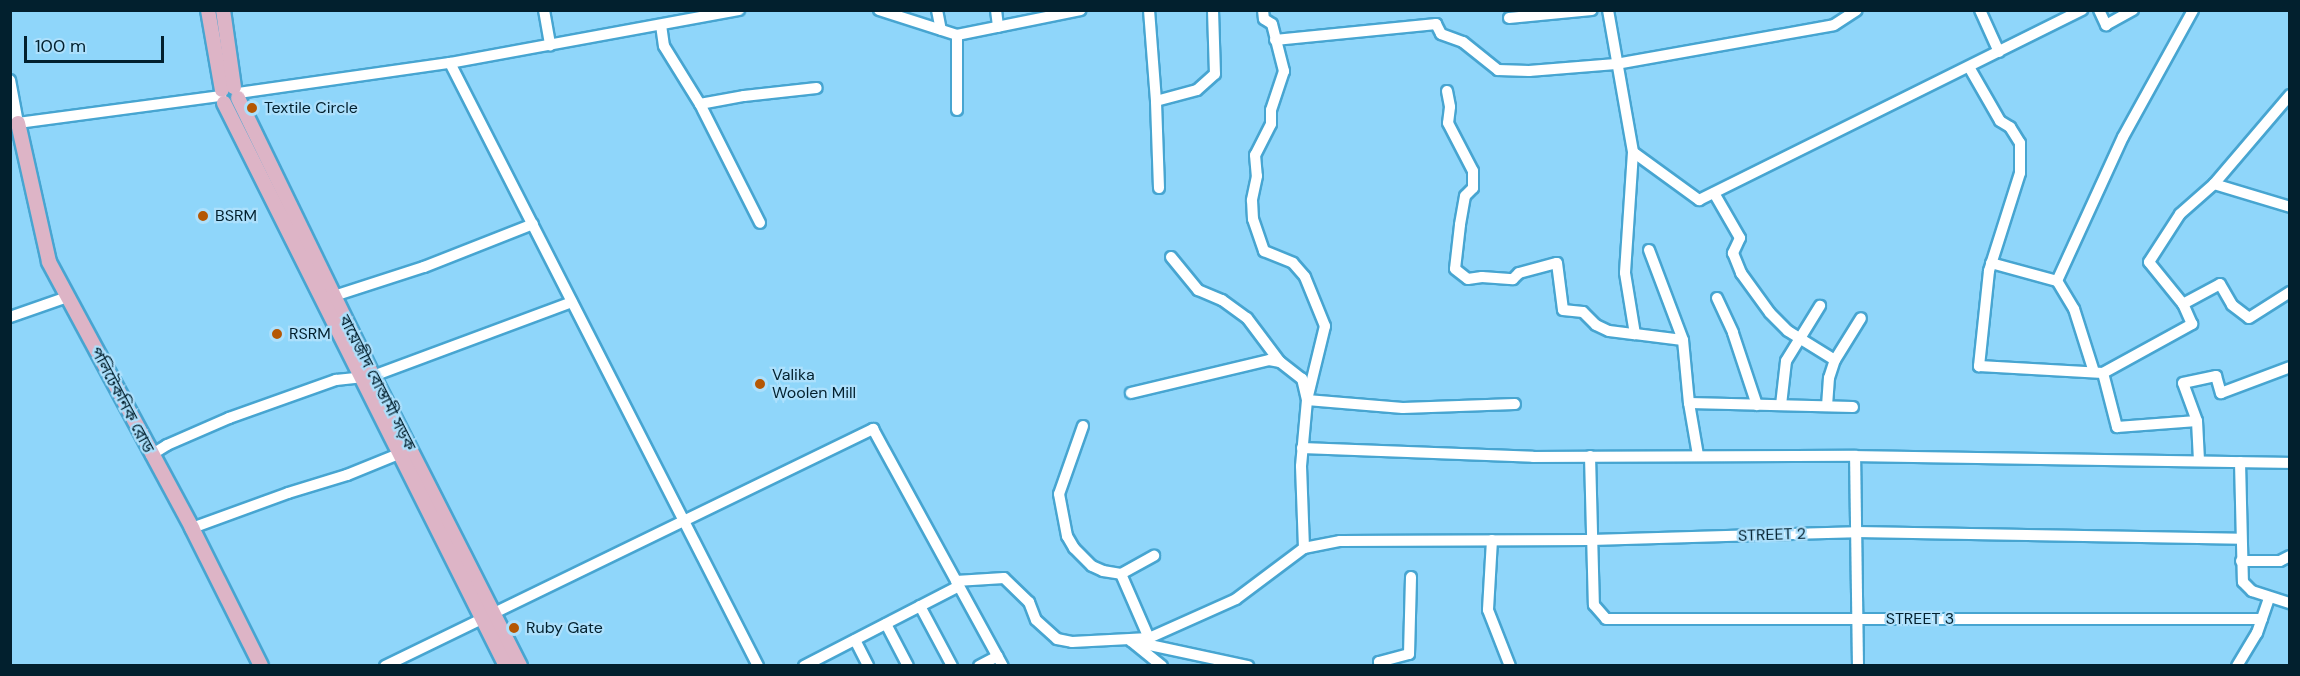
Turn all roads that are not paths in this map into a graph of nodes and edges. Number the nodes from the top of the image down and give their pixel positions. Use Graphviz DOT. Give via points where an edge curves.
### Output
graph roads {
  1 [pos="208,10"];
  2 [pos="223,10"];
  3 [pos="544,10"];
  4 [pos="739,10"];
  5 [pos="879,10"];
  6 [pos="937,10"];
  7 [pos="996,10"];
  8 [pos="1081,10"];
  9 [pos="1149,10"];
  10 [pos="1213,10"];
  11 [pos="1263,10"];
  12 [pos="1592,10"];
  13 [pos="1608,10"];
  14 [pos="1857,10"];
  15 [pos="1980,10"];
  16 [pos="2082,10"];
  17 [pos="2099,10"];
  18 [pos="2133,10"];
  19 [pos="2193,10"];
  20 [pos="2065,15"];
  21 [pos="1509,18"];
  22 [pos="661,25"];
  23 [pos="998,27"];
  24 [pos="941,30"];
  25 [pos="957,35"];
  26 [pos="1275,40"];
  27 [pos="550,45"];
  28 [pos="1999,52"];
  29 [pos="450,63"];
  30 [pos="1616,64"];
  31 [pos="1969,67"];
  32 [pos="10,80"];
  33 [pos="817,88"];
  34 [pos="1447,91"];
  35 [pos="230,94"];
  36 [pos="2289,94"];
  37 [pos="1156,101"];
  38 [pos="700,104"];
  39 [pos="957,110"];
  40 [pos="18,123"];
  41 [pos="1633,152"];
  42 [pos="2214,184"];
  43 [pos="1159,188"];
  44 [pos="1714,193"];
  45 [pos="2289,207"];
  46 [pos="760,223"];
  47 [pos="533,224"];
  48 [pos="1649,250"];
  49 [pos="1171,257"];
  50 [pos="1991,263"];
  51 [pos="2057,281"];
  52 [pos="2289,294"];
  53 [pos="334,296"];
  54 [pos="67,297"];
  55 [pos="1717,298"];
  56 [pos="572,302"];
  57 [pos="2182,304"];
  58 [pos="1820,306"];
  59 [pos="10,317"];
  60 [pos="1861,318"];
  61 [pos="1635,334"];
  62 [pos="1799,339"];
  63 [pos="1683,340"];
  64 [pos="1835,360"];
  65 [pos="1280,362"];
  66 [pos="2289,367"];
  67 [pos="2098,372"];
  68 [pos="367,377"];
  69 [pos="1131,393"];
  70 [pos="1307,400"];
  71 [pos="1689,403"];
  72 [pos="1515,404"];
  73 [pos="1757,405"];
  74 [pos="1781,405"];
  75 [pos="1827,406"];
  76 [pos="1853,406"];
  77 [pos="2197,422"];
  78 [pos="1083,426"];
  79 [pos="1302,448"];
  80 [pos="404,452"];
  81 [pos="151,455"];
  82 [pos="1698,455"];
  83 [pos="1590,456"];
  84 [pos="1855,456"];
  85 [pos="2199,461"];
  86 [pos="2240,462"];
  87 [pos="2289,463"];
  88 [pos="684,519"];
  89 [pos="192,528"];
  90 [pos="1856,532"];
  91 [pos="2241,538"];
  92 [pos="1492,540"];
  93 [pos="1591,540"];
  94 [pos="1304,548"];
  95 [pos="1154,556"];
  96 [pos="2289,556"];
  97 [pos="2241,561"];
  98 [pos="1121,574"];
  99 [pos="1412,577"];
  100 [pos="958,583"];
  101 [pos="2269,597"];
  102 [pos="2289,603"];
  103 [pos="920,606"];
  104 [pos="487,615"];
  105 [pos="1857,619"];
  106 [pos="2262,619"];
  107 [pos="886,624"];
  108 [pos="1149,638"];
  109 [pos="855,640"];
  110 [pos="1001,661"];
  111 [pos="1377,664"];
  112 [pos="261,666"];
  113 [pos="386,666"];
  114 [pos="506,666"];
  115 [pos="520,666"];
  116 [pos="758,666"];
  117 [pos="804,666"];
  118 [pos="868,666"];
  119 [pos="908,666"];
  120 [pos="952,666"];
  121 [pos="979,666"];
  122 [pos="1162,666"];
  123 [pos="1248,666"];
  124 [pos="1510,666"];
  125 [pos="1858,666"];
  126 [pos="2237,666"];
  1 -- 35 [label="main road, বায়েজীদ বোস্তামী সড়ক"];
  2 -- 35 [label="main road, বায়েজীদ বোস্তামী সড়ক"];
  3 -- 27 [label="street"];
  4 -- 22 [label="street"];
  5 -- 24 [label="street"];
  6 -- 24 [label="street"];
  7 -- 23 [label="street"];
  8 -- 23 [label="street"];
  9 -- 37 [label="street"];
  10 -- 37 [label="street" via="1215,74 1197,90"];
  11 -- 26 [label="street" via="1264,19 1272,24"];
  12 -- 21 [label="street"];
  13 -- 30 [label="street"];
  14 -- 30 [label="street" via="1834,25"];
  15 -- 28 [label="street"];
  16 -- 20 [label="street"];
  17 -- 18 [label="street" via="2106,25"];
  19 -- 51 [label="street" via="2123,137"];
  20 -- 28 [label="street"];
  22 -- 27 [label="street"];
  22 -- 38 [label="street" via="664,46"];
  23 -- 25 [label="street"];
  24 -- 25 [label="street"];
  25 -- 39 [label="street"];
  26 -- 30 [label="street" via="1436,24 1441,34 1463,42 1498,70"];
  26 -- 70 [label="street" via="1284,71 1273,102 1271,124 1255,155 1253,219 1264,251 1293,263 1305,277 1325,326"];
  27 -- 29 [label="street"];
  28 -- 31 [label="street"];
  29 -- 35 [label="street"];
  29 -- 47 [label="street"];
  30 -- 41 [label="street"];
  31 -- 44 [label="street"];
  31 -- 50 [label="street" via="2000,121 2010,127 2020,143 2020,173"];
  32 -- 40 [label="street"];
  33 -- 38 [label="street"];
  34 -- 61 [label="street" via="1448,123 1473,171 1473,188 1465,196 1455,268 1468,279 1513,279 1519,273 1557,263 1563,310 1582,312 1609,331"];
  35 -- 40 [label="street"];
  35 -- 53 [label="main road, বায়েজীদ বোস্তামী সড়ক"];
  35 -- 68 [label="main road, বায়েজীদ বোস্তামী সড়ক"];
  36 -- 42 [label="street"];
  37 -- 43 [label="street"];
  38 -- 46 [label="street"];
  40 -- 54 [label="main road, পলিটেকনিক রোড" via="49,262"];
  41 -- 44 [label="street" via="1699,200"];
  41 -- 61 [label="street" via="1625,273"];
  42 -- 45 [label="street"];
  42 -- 57 [label="street" via="2180,214 2149,262"];
  44 -- 62 [label="street" via="1740,238 1732,253 1741,273 1770,314"];
  47 -- 53 [label="street" via="424,267"];
  47 -- 56 [label="street"];
  48 -- 63 [label="street"];
  49 -- 65 [label="street" via="1198,290 1222,300 1247,318"];
  50 -- 51 [label="street"];
  50 -- 67 [label="street" via="1979,366"];
  51 -- 67 [label="street" via="2074,309"];
  52 -- 57 [label="street" via="2249,318 2232,305 2220,284"];
  53 -- 68 [label="main road, বায়েজীদ বোস্তামী সড়ক"];
  54 -- 59 [label="street"];
  54 -- 81 [label="main road, পলিটেকনিক রোড"];
  55 -- 73 [label="street"];
  56 -- 68 [label="street"];
  56 -- 88 [label="street"];
  57 -- 67 [label="street" via="2192,324"];
  58 -- 62 [label="street"];
  60 -- 64 [label="street"];
  61 -- 63 [label="street"];
  62 -- 64 [label="street"];
  62 -- 74 [label="street" via="1786,361"];
  63 -- 71 [label="street"];
  64 -- 75 [label="street"];
  65 -- 69 [label="street" via="1269,360"];
  65 -- 70 [label="street" via="1302,379"];
  66 -- 77 [label="street" via="2222,393 2216,376 2183,383"];
  67 -- 77 [label="street" via="2117,427"];
  68 -- 80 [label="main road, বায়েজীদ বোস্তামী সড়ক"];
  68 -- 81 [label="street" via="336,380 282,399 208,427"];
  70 -- 72 [label="street" via="1403,408"];
  70 -- 79 [label="street"];
  71 -- 73 [label="street"];
  71 -- 82 [label="street"];
  73 -- 74 [label="street"];
  74 -- 75 [label="street"];
  75 -- 76 [label="street"];
  77 -- 85 [label="street"];
  78 -- 98 [label="street" via="1059,494 1067,536 1092,566"];
  79 -- 83 [label="street"];
  79 -- 94 [label="street"];
  80 -- 89 [label="street"];
  80 -- 104 [label="main road, বায়েজীদ বোস্তামী সড়ক"];
  81 -- 89 [label="main road, পলিটেকনিক রোড"];
  82 -- 83 [label="street"];
  82 -- 84 [label="street"];
  83 -- 93 [label="street"];
  84 -- 85 [label="street"];
  84 -- 90 [label="street"];
  85 -- 86 [label="street"];
  86 -- 87 [label="street"];
  86 -- 91 [label="street"];
  88 -- 100 [label="street" via="873,429"];
  88 -- 104 [label="street"];
  88 -- 116 [label="street"];
  89 -- 112 [label="main road, পলিটেকনিক রোড"];
  90 -- 91 [label="street, STREET 2"];
  90 -- 93 [label="street, STREET 2"];
  90 -- 105 [label="street"];
  91 -- 97 [label="street"];
  92 -- 93 [label="street, STREET 2"];
  92 -- 94 [label="street, STREET 2" via="1340,541"];
  92 -- 124 [label="street" via="1488,610"];
  93 -- 105 [label="street, STREET 3" via="1594,605 1606,619"];
  94 -- 108 [label="street" via="1236,599"];
  95 -- 98 [label="street"];
  96 -- 97 [label="street" via="2280,561"];
  97 -- 101 [label="street" via="2244,582 2252,591"];
  98 -- 108 [label="street"];
  99 -- 111 [label="street" via="1409,654"];
  100 -- 103 [label="street"];
  100 -- 108 [label="street" via="1004,578 1029,602 1036,620 1057,639 1072,642"];
  100 -- 110 [label="street"];
  101 -- 102 [label="street"];
  101 -- 106 [label="street"];
  103 -- 107 [label="street"];
  103 -- 120 [label="street"];
  104 -- 113 [label="street"];
  104 -- 114 [label="main road, বায়েজীদ বোস্তামী সড়ক"];
  104 -- 115 [label="main road, বায়েজীদ বোস্তামী সড়ক"];
  105 -- 106 [label="street, STREET 3"];
  105 -- 125 [label="street"];
  106 -- 126 [label="street"];
  107 -- 109 [label="street"];
  107 -- 119 [label="street"];
  109 -- 117 [label="street"];
  109 -- 118 [label="street"];
  110 -- 121 [label="street"];
  122 -- 123 [label="street" via="1131,641"];
}
